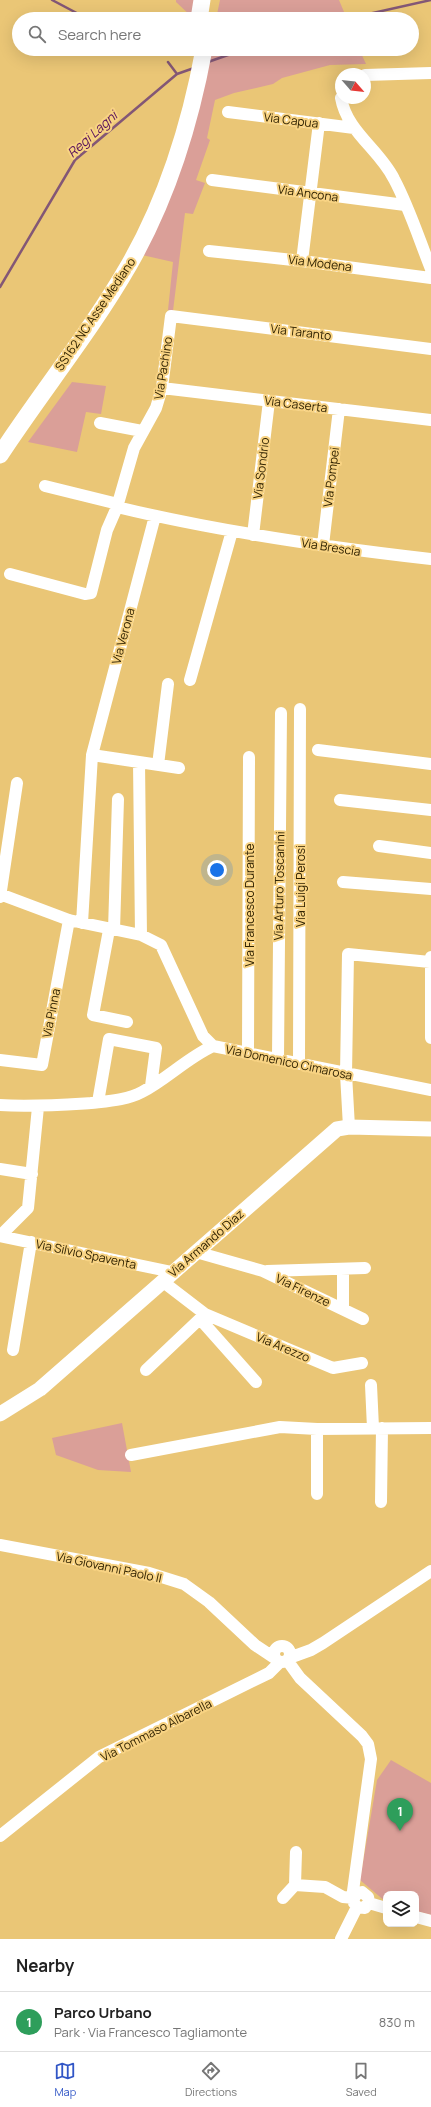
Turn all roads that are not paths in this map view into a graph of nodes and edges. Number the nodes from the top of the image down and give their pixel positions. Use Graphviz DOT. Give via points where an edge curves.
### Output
graph roads {
  1 [pos="193,56"];
  2 [pos="202,56"];
  3 [pos="431,73"];
  4 [pos="371,75"];
  5 [pos="343,104"];
  6 [pos="228,112"];
  7 [pos="319,123"];
  8 [pos="182,127"];
  9 [pos="354,128"];
  10 [pos="212,180"];
  11 [pos="310,193"];
  12 [pos="405,205"];
  13 [pos="209,251"];
  14 [pos="302,261"];
  15 [pos="431,269"];
  16 [pos="431,278"];
  17 [pos="171,316"];
  18 [pos="431,349"];
  19 [pos="162,388"];
  20 [pos="269,401"];
  21 [pos="339,409"];
  22 [pos="431,420"];
  23 [pos="100,422"];
  24 [pos="142,431"];
  25 [pos="0,436"];
  26 [pos="0,455"];
  27 [pos="45,486"];
  28 [pos="117,506"];
  29 [pos="155,516"];
  30 [pos="232,532"];
  31 [pos="254,535"];
  32 [pos="323,545"];
  33 [pos="431,559"];
  34 [pos="10,574"];
  35 [pos="190,680"];
  36 [pos="168,684"];
  37 [pos="300,709"];
  38 [pos="281,713"];
  39 [pos="318,750"];
  40 [pos="92,756"];
  41 [pos="249,757"];
  42 [pos="139,762"];
  43 [pos="431,764"];
  44 [pos="158,765"];
  45 [pos="179,768"];
  46 [pos="17,783"];
  47 [pos="118,799"];
  48 [pos="340,800"];
  49 [pos="431,810"];
  50 [pos="380,846"];
  51 [pos="431,853"];
  52 [pos="343,882"];
  53 [pos="431,889"];
  54 [pos="0,895"];
  55 [pos="69,920"];
  56 [pos="82,923"];
  57 [pos="111,930"];
  58 [pos="141,935"];
  59 [pos="430,959"];
  60 [pos="127,1022"];
  61 [pos="430,1025"];
  62 [pos="431,1038"];
  63 [pos="213,1046"];
  64 [pos="248,1052"];
  65 [pos="278,1058"];
  66 [pos="0,1060"];
  67 [pos="299,1063"];
  68 [pos="346,1074"];
  69 [pos="151,1086"];
  70 [pos="431,1090"];
  71 [pos="98,1102"];
  72 [pos="0,1105"];
  73 [pos="38,1107"];
  74 [pos="349,1126"];
  75 [pos="431,1128"];
  76 [pos="0,1169"];
  77 [pos="32,1174"];
  78 [pos="0,1236"];
  79 [pos="31,1242"];
  80 [pos="196,1252"];
  81 [pos="365,1268"];
  82 [pos="344,1269"];
  83 [pos="263,1271"];
  84 [pos="167,1276"];
  85 [pos="343,1309"];
  86 [pos="203,1317"];
  87 [pos="363,1319"];
  88 [pos="13,1350"];
  89 [pos="362,1363"];
  90 [pos="146,1370"];
  91 [pos="256,1382"];
  92 [pos="371,1385"];
  93 [pos="0,1414"];
  94 [pos="377,1428"];
  95 [pos="431,1428"];
  96 [pos="317,1429"];
  97 [pos="131,1455"];
  98 [pos="317,1494"];
  99 [pos="381,1502"];
  100 [pos="0,1545"];
  101 [pos="431,1571"];
  102 [pos="283,1655"];
  103 [pos="0,1836"];
  104 [pos="296,1852"];
  105 [pos="295,1885"];
  106 [pos="283,1898"];
  107 [pos="355,1902"];
  108 [pos="383,1907"];
  109 [pos="419,1918"];
  110 [pos="431,1921"];
  111 [pos="341,1939"];
  1 -- 8 [label="highway, SS162 NC Asse Mediano"];
  2 -- 8 [label="highway, SS162 NC Asse Mediano"];
  3 -- 4 [label="street"];
  5 -- 9 [label="street"];
  6 -- 7 [label="street, Via Capua"];
  7 -- 9 [label="street, Via Capua"];
  7 -- 11 [label="street"];
  8 -- 25 [label="highway, SS162 NC Asse Mediano" via="149,203 120,258 84,316"];
  8 -- 26 [label="highway, SS162 NC Asse Mediano" via="179,154 157,210 129,265"];
  9 -- 12 [label="street" via="394,178"];
  10 -- 11 [label="street, Via Ancona"];
  11 -- 12 [label="street, Via Ancona"];
  11 -- 14 [label="street"];
  12 -- 15 [label="street"];
  13 -- 14 [label="street, Via Modena"];
  14 -- 16 [label="street, Via Modena"];
  17 -- 18 [label="street, Via Taranto"];
  17 -- 19 [label="street, Via Pachino"];
  19 -- 20 [label="street, Via Caserta"];
  19 -- 24 [label="street, Via Pachino" via="156,408"];
  20 -- 21 [label="street, Via Caserta"];
  20 -- 31 [label="street, Via Sondrio"];
  21 -- 22 [label="street, Via Caserta"];
  21 -- 32 [label="street, Via Pompei"];
  23 -- 24 [label="street"];
  24 -- 28 [label="street, Via Pachino" via="134,448"];
  27 -- 28 [label="street, Via Brescia"];
  28 -- 29 [label="street, Via Brescia"];
  28 -- 34 [label="street, Via Pachino" via="91,593 85,594"];
  29 -- 30 [label="street, Via Brescia"];
  29 -- 40 [label="street, Via Verona"];
  30 -- 31 [label="street, Via Brescia"];
  30 -- 35 [label="street"];
  31 -- 32 [label="street, Via Brescia"];
  32 -- 33 [label="street, Via Brescia"];
  36 -- 44 [label="street"];
  37 -- 67 [label="street, Via Luigi Perosi"];
  38 -- 65 [label="street, Via Arturo Toscanini"];
  39 -- 43 [label="street"];
  40 -- 42 [label="street"];
  40 -- 56 [label="street, Via Verona"];
  41 -- 64 [label="street, Via Francesco Durante"];
  42 -- 44 [label="street"];
  42 -- 58 [label="street"];
  44 -- 45 [label="street"];
  46 -- 54 [label="street"];
  47 -- 57 [label="street"];
  48 -- 49 [label="street"];
  50 -- 51 [label="street"];
  52 -- 53 [label="street"];
  54 -- 55 [label="street, Via Domenico Cimarosa"];
  55 -- 56 [label="street, Via Domenico Cimarosa"];
  55 -- 66 [label="street, Via Pinna" via="42,1066"];
  56 -- 57 [label="street, Via Domenico Cimarosa"];
  57 -- 58 [label="street, Via Domenico Cimarosa"];
  57 -- 60 [label="street" via="92,1015"];
  58 -- 63 [label="street, Via Domenico Cimarosa" via="161,945 203,1036"];
  59 -- 61 [label="street"];
  59 -- 68 [label="street" via="348,954"];
  61 -- 62 [label="street"];
  63 -- 64 [label="street, Via Domenico Cimarosa"];
  63 -- 69 [label="street" via="196,1054"];
  64 -- 65 [label="street, Via Domenico Cimarosa"];
  65 -- 67 [label="street, Via Domenico Cimarosa"];
  67 -- 68 [label="street, Via Domenico Cimarosa"];
  68 -- 70 [label="street, Via Domenico Cimarosa"];
  68 -- 74 [label="street"];
  69 -- 71 [label="street" via="141,1093"];
  69 -- 71 [label="street" via="156,1048 109,1039"];
  71 -- 73 [label="street"];
  72 -- 73 [label="street"];
  73 -- 77 [label="street"];
  74 -- 75 [label="main road, Via Armando Diaz"];
  74 -- 80 [label="main road, Via Armando Diaz" via="330,1134"];
  76 -- 77 [label="street"];
  77 -- 78 [label="street" via="28,1208"];
  78 -- 79 [label="street, Via Silvio Spaventa"];
  79 -- 84 [label="street, Via Silvio Spaventa"];
  79 -- 88 [label="street"];
  80 -- 83 [label="street, Via Firenze"];
  80 -- 84 [label="main road, Via Armando Diaz"];
  81 -- 82 [label="street, Via Firenze"];
  82 -- 83 [label="street, Via Firenze"];
  82 -- 85 [label="street, Via Firenze"];
  83 -- 85 [label="street, Via Firenze"];
  84 -- 86 [label="street, Via Arezzo"];
  84 -- 93 [label="main road, Via Armando Diaz" via="40,1389"];
  85 -- 87 [label="street, Via Firenze"];
  86 -- 89 [label="street, Via Arezzo" via="333,1368"];
  86 -- 90 [label="street"];
  86 -- 91 [label="street, Via Arezzo"];
  92 -- 94 [label="street"];
  94 -- 95 [label="street"];
  94 -- 96 [label="street"];
  94 -- 99 [label="street"];
  96 -- 97 [label="street" via="280,1427"];
  96 -- 98 [label="street"];
  100 -- 102 [label="street, Via Giovanni Paolo II" via="149,1573 184,1584 209,1602 247,1637"];
  101 -- 102 [label="street" via="312,1650"];
  102 -- 103 [label="street, Via Tommaso Albarella" via="269,1673 99,1757"];
  102 -- 107 [label="street" via="300,1678 368,1744 370,1780 353,1885"];
  104 -- 105 [label="street"];
  105 -- 106 [label="street"];
  105 -- 107 [label="street" via="325,1887"];
  107 -- 108 [label="street" via="364,1908 369,1903"];
  107 -- 111 [label="street"];
  109 -- 110 [label="street"];
}
